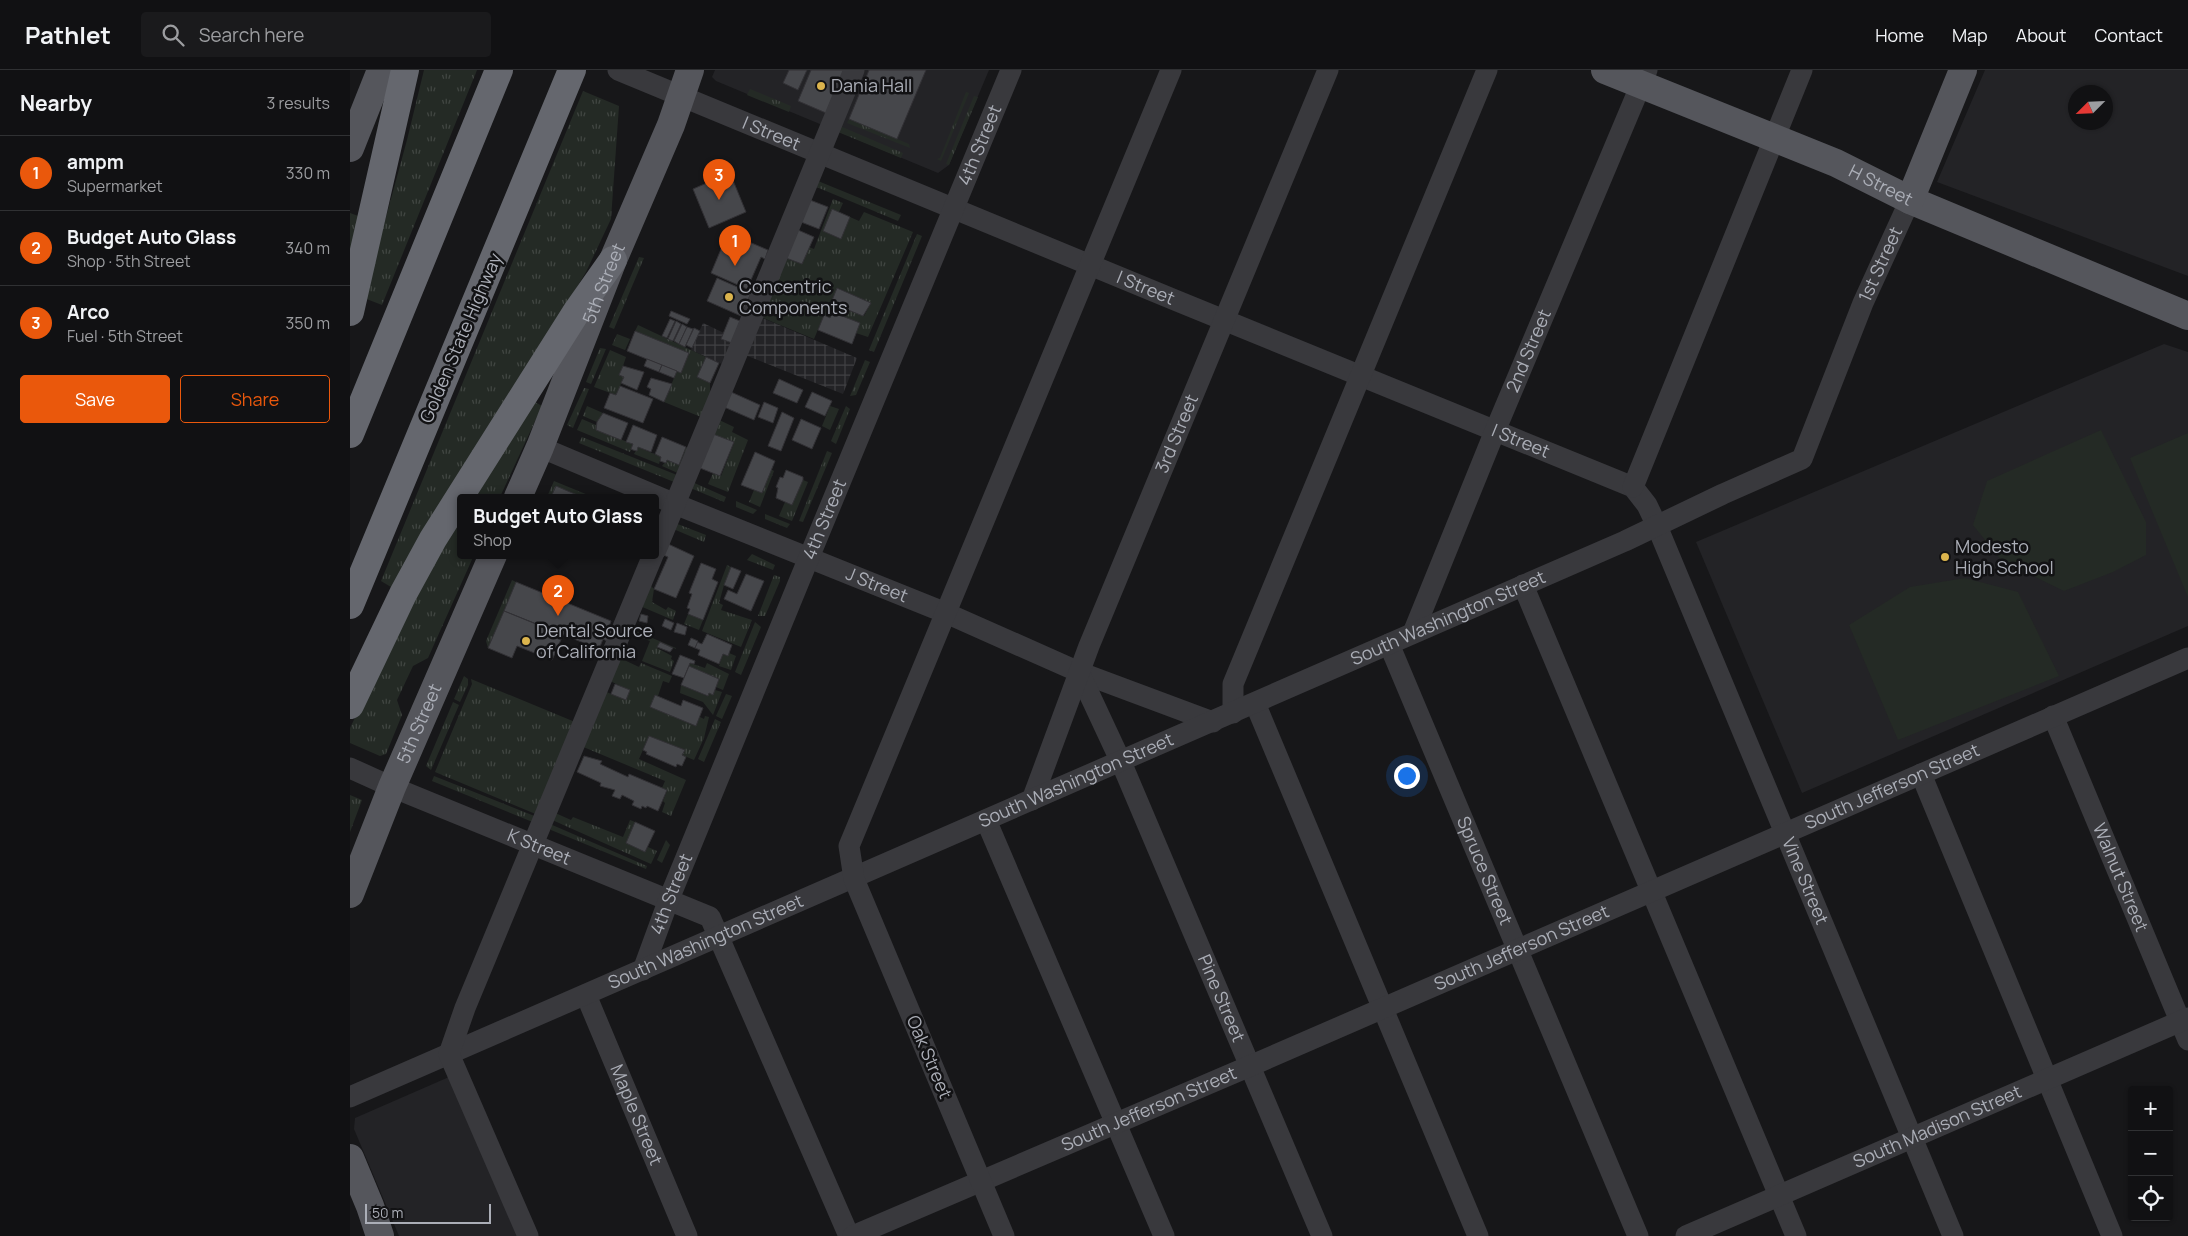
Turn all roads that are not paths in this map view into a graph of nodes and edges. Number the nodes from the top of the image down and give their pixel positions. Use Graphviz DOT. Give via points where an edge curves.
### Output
graph roads {
  1 [pos="381,70"];
  2 [pos="405,70"];
  3 [pos="499,70"];
  4 [pos="572,70"];
  5 [pos="619,70"];
  6 [pos="690,70"];
  7 [pos="854,70"];
  8 [pos="1011,70"];
  9 [pos="1171,70"];
  10 [pos="1328,70"];
  11 [pos="1487,70"];
  12 [pos="1604,70"];
  13 [pos="1802,70"];
  14 [pos="1962,70"];
  15 [pos="1644,77"];
  16 [pos="681,96"];
  17 [pos="1775,138"];
  18 [pos="350,148"];
  19 [pos="819,152"];
  20 [pos="1910,200"];
  21 [pos="954,210"];
  22 [pos="613,260"];
  23 [pos="1090,265"];
  24 [pos="350,312"];
  25 [pos="2188,316"];
  26 [pos="1224,319"];
  27 [pos="1360,377"];
  28 [pos="1494,431"];
  29 [pos="350,434"];
  30 [pos="540,447"];
  31 [pos="1802,459"];
  32 [pos="1633,487"];
  33 [pos="461,494"];
  34 [pos="519,494"];
  35 [pos="650,494"];
  36 [pos="659,498"];
  37 [pos="457,501"];
  38 [pos="674,504"];
  39 [pos="1657,526"];
  40 [pos="659,542"];
  41 [pos="809,558"];
  42 [pos="491,559"];
  43 [pos="651,559"];
  44 [pos="1523,584"];
  45 [pos="350,605"];
  46 [pos="946,613"];
  47 [pos="1413,633"];
  48 [pos="1389,644"];
  49 [pos="2188,658"];
  50 [pos="1080,672"];
  51 [pos="1255,703"];
  52 [pos="350,705"];
  53 [pos="1233,713"];
  54 [pos="2053,716"];
  55 [pos="1213,722"];
  56 [pos="1121,762"];
  57 [pos="354,769"];
  58 [pos="1921,774"];
  59 [pos="392,787"];
  60 [pos="1032,800"];
  61 [pos="986,820"];
  62 [pos="1785,832"];
  63 [pos="534,844"];
  64 [pos="854,878"];
  65 [pos="1652,891"];
  66 [pos="350,894"];
  67 [pos="669,899"];
  68 [pos="718,936"];
  69 [pos="1517,950"];
  70 [pos="643,970"];
  71 [pos="586,995"];
  72 [pos="1383,1007"];
  73 [pos="2185,1026"];
  74 [pos="449,1054"];
  75 [pos="1250,1066"];
  76 [pos="2047,1078"];
  77 [pos="350,1097"];
  78 [pos="1117,1123"];
  79 [pos="1912,1139"];
  80 [pos="351,1174"];
  81 [pos="980,1181"];
  82 [pos="1779,1195"];
  83 [pos="378,1233"];
  84 [pos="528,1236"];
  85 [pos="687,1236"];
  86 [pos="848,1236"];
  87 [pos="853,1236"];
  88 [pos="1004,1236"];
  89 [pos="1164,1236"];
  90 [pos="1322,1236"];
  91 [pos="1478,1236"];
  92 [pos="1638,1236"];
  93 [pos="1686,1236"];
  94 [pos="1796,1236"];
  95 [pos="1953,1236"];
  96 [pos="2112,1236"];
  1 -- 18 [label="main road"];
  2 -- 24 [label="highway"];
  3 -- 29 [label="highway"];
  4 -- 45 [label="highway, Golden State Highway"];
  5 -- 16 [label="street, I Street"];
  6 -- 16 [label="main road, 5th Street"];
  7 -- 19 [label="street"];
  8 -- 21 [label="street, 4th Street"];
  9 -- 23 [label="street, Oak Street"];
  10 -- 26 [label="street, 3rd Street"];
  11 -- 27 [label="street"];
  12 -- 15 [label="main road, H Street"];
  13 -- 17 [label="street"];
  14 -- 20 [label="main road, 1st Street"];
  15 -- 17 [label="main road, H Street"];
  15 -- 28 [label="street, 2nd Street"];
  16 -- 19 [label="street, I Street"];
  16 -- 22 [label="main road, 5th Street"];
  17 -- 20 [label="main road, H Street" via="1836,163"];
  17 -- 32 [label="street"];
  19 -- 21 [label="street, I Street"];
  19 -- 38 [label="street"];
  20 -- 25 [label="main road, H Street"];
  20 -- 31 [label="street, 1st Street" via="1863,303"];
  21 -- 23 [label="street, I Street"];
  21 -- 41 [label="street, 4th Street"];
  22 -- 30 [label="main road, 5th Street"];
  22 -- 33 [label="highway"];
  23 -- 26 [label="street, I Street"];
  23 -- 46 [label="street, Oak Street"];
  26 -- 27 [label="street, I Street"];
  26 -- 50 [label="street, 3rd Street"];
  27 -- 28 [label="street, I Street"];
  27 -- 53 [label="street" via="1233,684"];
  28 -- 32 [label="street, I Street"];
  28 -- 47 [label="street, 2nd Street"];
  30 -- 34 [label="main road, 5th Street"];
  30 -- 35 [label="street, J Street"];
  31 -- 39 [label="street, South Washington Street"];
  32 -- 39 [label="street, I Street" via="1648,505"];
  36 -- 38 [label="street, J Street"];
  37 -- 52 [label="highway" via="403,594"];
  38 -- 40 [label="street"];
  38 -- 41 [label="street, J Street"];
  39 -- 44 [label="street, South Washington Street"];
  39 -- 62 [label="street, Vine Street"];
  41 -- 46 [label="street, J Street"];
  41 -- 67 [label="street, 4th Street"];
  42 -- 59 [label="main road, 5th Street"];
  43 -- 63 [label="street"];
  44 -- 47 [label="street, South Washington Street"];
  44 -- 65 [label="street"];
  46 -- 50 [label="street, J Street"];
  46 -- 64 [label="street, Oak Street" via="849,846"];
  47 -- 48 [label="street, South Washington Street"];
  48 -- 51 [label="street, South Washington Street"];
  48 -- 69 [label="street, Spruce Street"];
  49 -- 54 [label="street, South Jefferson Street"];
  50 -- 55 [label="street, J Street"];
  50 -- 56 [label="street, Pine Street"];
  50 -- 60 [label="street, 3rd Street"];
  51 -- 53 [label="street, South Washington Street"];
  51 -- 72 [label="street"];
  53 -- 55 [label="street, South Washington Street"];
  54 -- 58 [label="street, South Jefferson Street"];
  54 -- 73 [label="street, Walnut Street"];
  55 -- 56 [label="street, South Washington Street"];
  56 -- 60 [label="street, South Washington Street"];
  56 -- 75 [label="street, Pine Street"];
  57 -- 59 [label="street, K Street"];
  58 -- 62 [label="street, South Jefferson Street"];
  58 -- 76 [label="street"];
  59 -- 63 [label="street, K Street"];
  59 -- 66 [label="main road, 5th Street"];
  60 -- 61 [label="street, South Washington Street"];
  61 -- 64 [label="street, South Washington Street"];
  61 -- 78 [label="street"];
  62 -- 65 [label="street, South Jefferson Street"];
  62 -- 79 [label="street, Vine Street"];
  63 -- 67 [label="street, K Street"];
  63 -- 74 [label="street"];
  64 -- 68 [label="street, South Washington Street"];
  64 -- 81 [label="street, Oak Street"];
  65 -- 69 [label="street, South Jefferson Street"];
  65 -- 82 [label="street"];
  67 -- 68 [label="street, K Street" via="710,917"];
  67 -- 70 [label="street, 4th Street"];
  68 -- 70 [label="street, South Washington Street"];
  68 -- 86 [label="street, K Street"];
  69 -- 72 [label="street, South Jefferson Street"];
  69 -- 92 [label="street, Spruce Street"];
  70 -- 71 [label="street, South Washington Street"];
  71 -- 74 [label="street, South Washington Street"];
  71 -- 85 [label="street, Maple Street"];
  72 -- 75 [label="street, South Jefferson Street"];
  72 -- 91 [label="street"];
  73 -- 76 [label="street, South Madison Street"];
  74 -- 77 [label="street, South Washington Street"];
  74 -- 84 [label="street"];
  75 -- 78 [label="street, South Jefferson Street"];
  75 -- 90 [label="street, Pine Street"];
  76 -- 79 [label="street, South Madison Street"];
  76 -- 96 [label="street"];
  78 -- 81 [label="street, South Jefferson Street"];
  78 -- 89 [label="street"];
  79 -- 82 [label="street, South Madison Street"];
  79 -- 95 [label="street, Vine Street"];
  80 -- 83 [label="main road" via="370,1206"];
  81 -- 87 [label="street, South Jefferson Street"];
  81 -- 88 [label="street, Oak Street"];
  82 -- 93 [label="street, South Madison Street"];
  82 -- 94 [label="street"];
}
